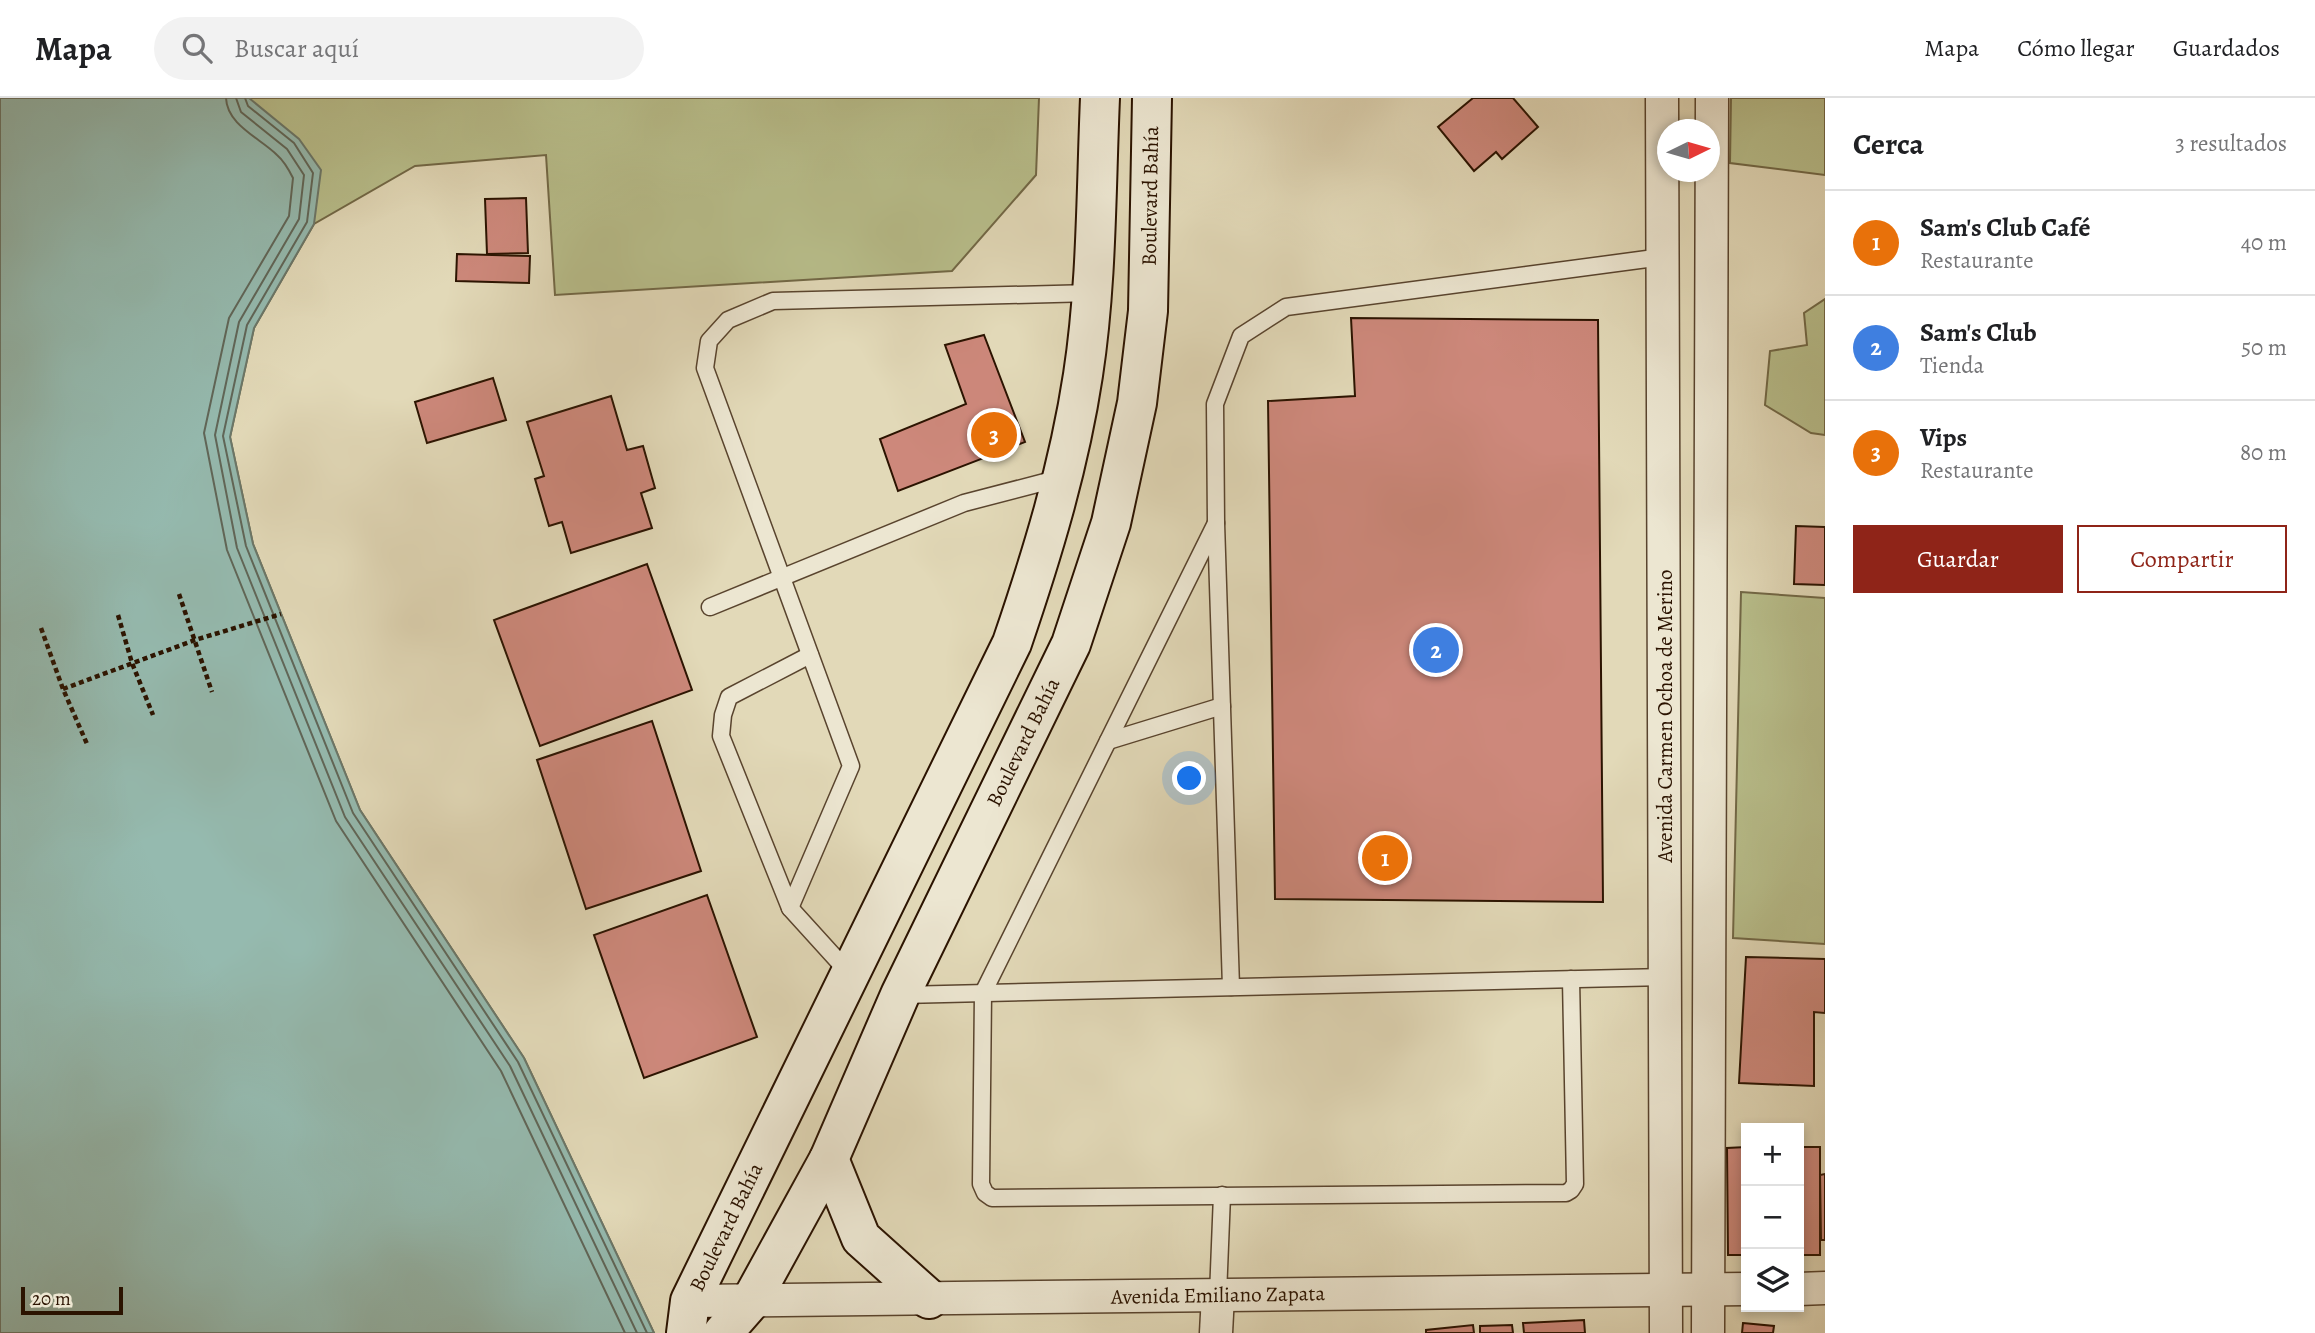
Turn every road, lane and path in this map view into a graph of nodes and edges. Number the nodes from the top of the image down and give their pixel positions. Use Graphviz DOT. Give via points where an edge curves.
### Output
graph roads {
  1 [pos="1100,98"];
  2 [pos="1152,98"];
  3 [pos="1662,98"];
  4 [pos="1712,98"];
  5 [pos="1662,257"];
  6 [pos="1712,260"];
  7 [pos="1092,293"];
  8 [pos="1062,477"];
  9 [pos="1216,523"];
  10 [pos="782,579"];
  11 [pos="179,594"];
  12 [pos="710,607"];
  13 [pos="281,614"];
  14 [pos="118,615"];
  15 [pos="41,628"];
  16 [pos="195,640"];
  17 [pos="810,655"];
  18 [pos="132,663"];
  19 [pos="63,689"];
  20 [pos="212,692"];
  21 [pos="1222,706"];
  22 [pos="153,715"];
  23 [pos="1108,741"];
  24 [pos="87,744"];
  25 [pos="790,908"];
  26 [pos="849,973"];
  27 [pos="1666,977"];
  28 [pos="1710,977"];
  29 [pos="1571,979"];
  30 [pos="1231,987"];
  31 [pos="983,993"];
  32 [pos="900,995"];
  33 [pos="829,1158"];
  34 [pos="1222,1195"];
  35 [pos="1825,1288"];
  36 [pos="1741,1289"];
  37 [pos="1804,1289"];
  38 [pos="1667,1290"];
  39 [pos="1709,1290"];
  40 [pos="1217,1295"];
  41 [pos="929,1299"];
  42 [pos="751,1301"];
  43 [pos="688,1317"];
  44 [pos="723,1333"];
  45 [pos="1216,1333"];
  46 [pos="1666,1333"];
  47 [pos="1709,1333"];
  1 -- 7 [label="main road, Boulevard Bahía"];
  2 -- 32 [label="main road, Boulevard Bahía" via="1148,311 1137,403 1111,523 1071,644"];
  3 -- 5 [label="street, Avenida Carmen Ochoa de Merino"];
  4 -- 6 [label="street"];
  5 -- 6 [label="street"];
  5 -- 9 [label="lane" via="1286,307 1241,336 1215,404"];
  5 -- 27 [label="street, Avenida Carmen Ochoa de Merino"];
  6 -- 28 [label="street"];
  7 -- 8 [label="main road, Boulevard Bahía" via="1083,375"];
  7 -- 10 [label="lane" via="773,301 728,320 709,341 705,368"];
  8 -- 10 [label="lane" via="964,503"];
  8 -- 26 [label="main road, Boulevard Bahía" via="1012,643"];
  9 -- 21 [label="lane"];
  9 -- 23 [label="lane"];
  10 -- 12 [label="lane"];
  10 -- 17 [label="lane"];
  11 -- 16 [label="path"];
  13 -- 16 [label="path"];
  14 -- 18 [label="path"];
  15 -- 19 [label="path"];
  16 -- 18 [label="path"];
  16 -- 20 [label="path"];
  17 -- 25 [label="lane" via="851,766"];
  17 -- 25 [label="lane" via="729,697 721,736"];
  18 -- 19 [label="path"];
  18 -- 22 [label="path"];
  19 -- 24 [label="path"];
  21 -- 23 [label="lane"];
  21 -- 30 [label="lane"];
  23 -- 31 [label="lane"];
  25 -- 26 [label="lane"];
  26 -- 32 [label="main road"];
  26 -- 43 [label="main road, Boulevard Bahía"];
  27 -- 28 [label="street"];
  27 -- 29 [label="lane"];
  27 -- 38 [label="street, Avenida Carmen Ochoa de Merino"];
  28 -- 39 [label="street"];
  29 -- 30 [label="lane"];
  29 -- 34 [label="lane" via="1575,1184 1571,1190"];
  30 -- 31 [label="lane"];
  31 -- 32 [label="lane"];
  31 -- 34 [label="lane" via="981,1184 985,1193 992,1198"];
  32 -- 33 [label="main road, Boulevard Bahía"];
  33 -- 41 [label="main road" via="862,1238"];
  33 -- 42 [label="main road, Boulevard Bahía"];
  34 -- 40 [label="lane"];
  35 -- 37 [label="street"];
  36 -- 39 [label="street, Avenida Emiliano Zapata"];
  38 -- 39 [label="street, Avenida Emiliano Zapata"];
  38 -- 40 [label="street, Avenida Emiliano Zapata"];
  38 -- 46 [label="street, Avenida Carmen Ochoa de Merino"];
  39 -- 47 [label="street"];
  40 -- 41 [label="street, Avenida Emiliano Zapata"];
  40 -- 45 [label="street"];
  41 -- 42 [label="street, Avenida Emiliano Zapata"];
  42 -- 43 [label="street, Avenida Emiliano Zapata"];
  42 -- 44 [label="main road, Boulevard Bahía"];
}
